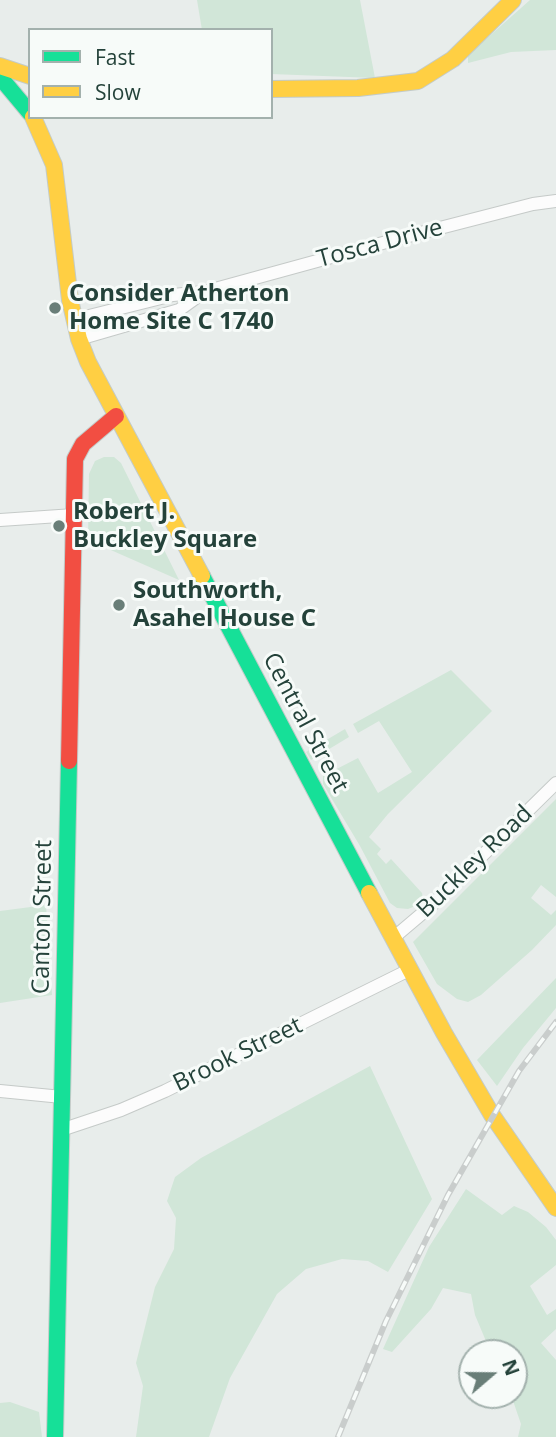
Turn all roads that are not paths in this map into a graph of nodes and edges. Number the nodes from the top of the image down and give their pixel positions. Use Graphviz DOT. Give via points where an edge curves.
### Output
graph roads {
  1 [pos="513,0"];
  2 [pos="0,66"];
  3 [pos="28,75"];
  4 [pos="0,77"];
  5 [pos="273,89"];
  6 [pos="28,107"];
  7 [pos="34,119"];
  8 [pos="556,201"];
  9 [pos="204,292"];
  10 [pos="74,320"];
  11 [pos="79,339"];
  12 [pos="116,416"];
  13 [pos="74,515"];
  14 [pos="0,520"];
  15 [pos="556,783"];
  16 [pos="392,939"];
  17 [pos="410,970"];
  18 [pos="0,1091"];
  19 [pos="62,1097"];
  20 [pos="61,1130"];
  21 [pos="550,1189"];
  22 [pos="556,1209"];
  23 [pos="55,1437"];
  1 -- 5 [label="main road" via="453,59 418,81 358,88"];
  2 -- 3 [label="main road"];
  4 -- 6 [label="main road, Central Street"];
  7 -- 10 [label="main road, Central Street" via="54,165"];
  8 -- 9 [label="street, Tosca Drive"];
  9 -- 10 [label="street, Tosca Drive" via="173,295"];
  9 -- 11 [label="street, Tosca Drive" via="179,310"];
  10 -- 11 [label="main road, Central Street"];
  11 -- 12 [label="main road, Central Street"];
  12 -- 13 [label="main road, Canton Street" via="77,453"];
  12 -- 16 [label="main road, Central Street"];
  13 -- 14 [label="street"];
  13 -- 19 [label="main road, Canton Street"];
  15 -- 16 [label="street, Buckley Road"];
  16 -- 17 [label="main road, Central Street"];
  17 -- 20 [label="street, Brook Street" via="165,1091"];
  17 -- 21 [label="main road, Central Street" via="492,1115"];
  18 -- 19 [label="street"];
  19 -- 20 [label="main road, Canton Street"];
  20 -- 23 [label="main road, Canton Street"];
  21 -- 22 [label="main road, Central Street"];
}
